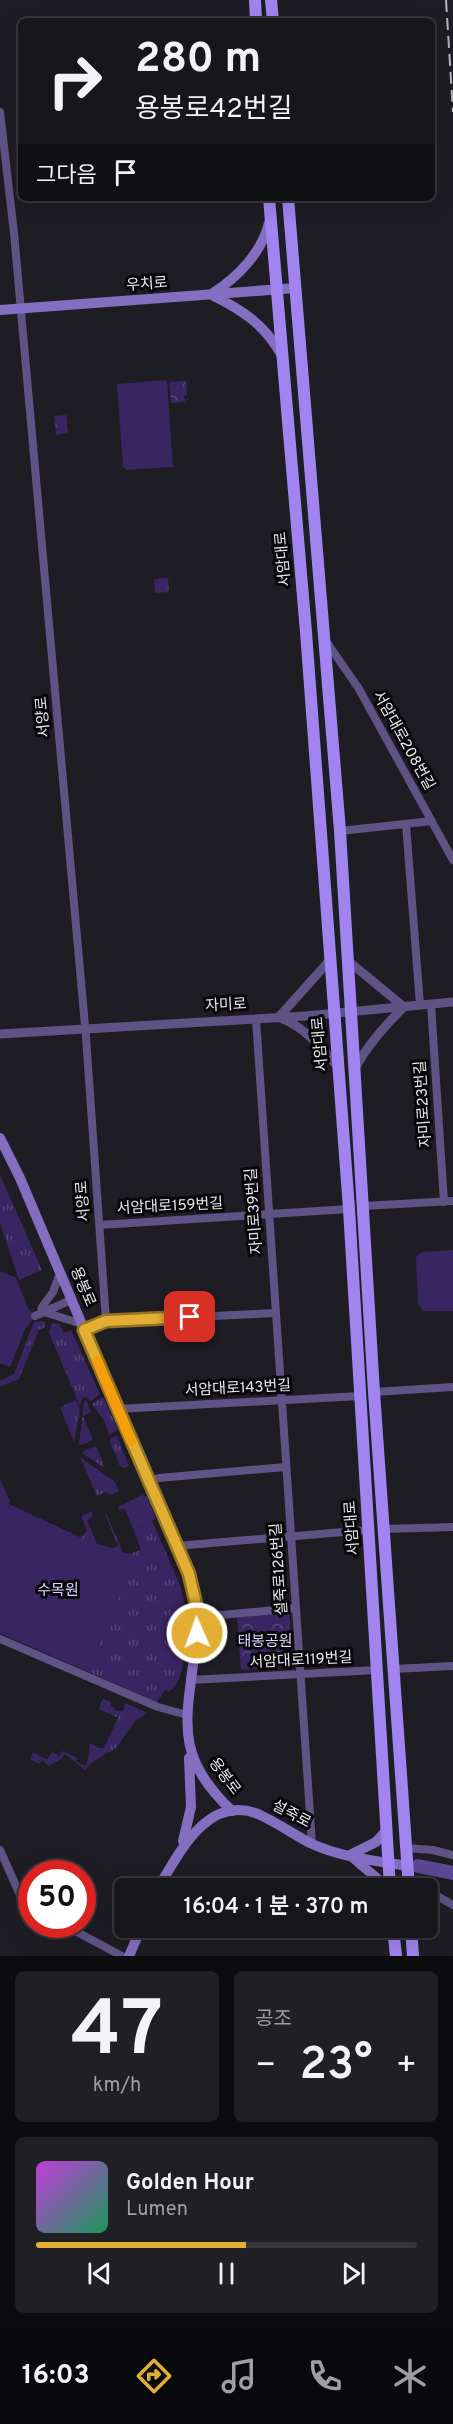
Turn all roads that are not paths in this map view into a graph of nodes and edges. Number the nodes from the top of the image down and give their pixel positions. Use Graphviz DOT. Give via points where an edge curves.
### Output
graph roads {
  1 [pos="255,0"];
  2 [pos="271,0"];
  3 [pos="256,18"];
  4 [pos="273,18"];
  5 [pos="0,112"];
  6 [pos="269,201"];
  7 [pos="288,201"];
  8 [pos="270,220"];
  9 [pos="296,288"];
  10 [pos="275,290"];
  11 [pos="211,295"];
  12 [pos="21,309"];
  13 [pos="0,310"];
  14 [pos="281,354"];
  15 [pos="325,638"];
  16 [pos="432,821"];
  17 [pos="406,824"];
  18 [pos="340,831"];
  19 [pos="453,860"];
  20 [pos="330,960"];
  21 [pos="347,960"];
  22 [pos="453,1002"];
  23 [pos="420,1005"];
  24 [pos="431,1005"];
  25 [pos="404,1007"];
  26 [pos="350,1012"];
  27 [pos="334,1013"];
  28 [pos="278,1018"];
  29 [pos="256,1019"];
  30 [pos="86,1028"];
  31 [pos="0,1034"];
  32 [pos="338,1067"];
  33 [pos="354,1070"];
  34 [pos="0,1138"];
  35 [pos="453,1201"];
  36 [pos="444,1202"];
  37 [pos="363,1206"];
  38 [pos="349,1209"];
  39 [pos="269,1214"];
  40 [pos="99,1225"];
  41 [pos="60,1273"];
  42 [pos="71,1300"];
  43 [pos="275,1312"];
  44 [pos="40,1314"];
  45 [pos="106,1321"];
  46 [pos="83,1327"];
  47 [pos="453,1387"];
  48 [pos="374,1392"];
  49 [pos="360,1396"];
  50 [pos="282,1401"];
  51 [pos="117,1409"];
  52 [pos="286,1467"];
  53 [pos="148,1483"];
  54 [pos="453,1527"];
  55 [pos="384,1529"];
  56 [pos="368,1530"];
  57 [pos="291,1536"];
  58 [pos="176,1546"];
  59 [pos="296,1608"];
  60 [pos="199,1617"];
  61 [pos="0,1639"];
  62 [pos="453,1666"];
  63 [pos="393,1669"];
  64 [pos="377,1670"];
  65 [pos="300,1674"];
  66 [pos="191,1680"];
  67 [pos="187,1715"];
  68 [pos="187,1737"];
  69 [pos="232,1811"];
  70 [pos="387,1830"];
  71 [pos="312,1844"];
  72 [pos="407,1850"];
  73 [pos="179,1854"];
  74 [pos="1,1855"];
  75 [pos="350,1855"];
  76 [pos="453,1855"];
  77 [pos="388,1863"];
  78 [pos="408,1866"];
  79 [pos="164,1878"];
  80 [pos="379,1878"];
  81 [pos="389,1878"];
  82 [pos="409,1878"];
  83 [pos="18,1891"];
  84 [pos="438,1897"];
  85 [pos="453,1905"];
  86 [pos="88,1938"];
  87 [pos="137,1938"];
  88 [pos="394,1938"];
  89 [pos="412,1938"];
  90 [pos="122,1956"];
  91 [pos="129,1956"];
  92 [pos="396,1956"];
  93 [pos="413,1956"];
  1 -- 3 [label="main road"];
  2 -- 4 [label="main road"];
  5 -- 12 [label="street, 서양로"];
  6 -- 8 [label="main road, 서암대로"];
  7 -- 9 [label="main road, 서암대로"];
  8 -- 10 [label="main road, 서암대로"];
  8 -- 11 [label="main road" via="265,240 232,281"];
  9 -- 10 [label="main road, 우치로"];
  9 -- 15 [label="main road, 서암대로"];
  10 -- 11 [label="main road, 우치로"];
  10 -- 14 [label="main road, 서암대로"];
  11 -- 12 [label="main road, 우치로"];
  11 -- 14 [label="main road" via="235,306 270,334"];
  12 -- 13 [label="main road, 우치로"];
  12 -- 30 [label="street, 서양로"];
  14 -- 20 [label="main road, 서암대로"];
  15 -- 16 [label="street, 서암대로208번길" via="359,689"];
  15 -- 18 [label="main road, 서암대로"];
  16 -- 17 [label="street"];
  16 -- 19 [label="street, 서암대로208번길"];
  17 -- 18 [label="street"];
  17 -- 23 [label="street"];
  18 -- 21 [label="main road, 서암대로"];
  20 -- 27 [label="main road, 서암대로"];
  20 -- 28 [label="street"];
  21 -- 25 [label="street"];
  21 -- 26 [label="main road, 서암대로"];
  22 -- 24 [label="street, 자미로"];
  23 -- 24 [label="street, 자미로"];
  23 -- 25 [label="street, 자미로"];
  24 -- 36 [label="street, 자미로23번길"];
  25 -- 26 [label="street, 자미로"];
  25 -- 33 [label="street" via="363,1053"];
  26 -- 27 [label="street, 자미로"];
  26 -- 33 [label="main road, 서암대로"];
  27 -- 28 [label="street, 자미로"];
  27 -- 32 [label="main road, 서암대로"];
  28 -- 29 [label="street, 자미로"];
  28 -- 32 [label="street" via="292,1023"];
  29 -- 30 [label="street, 자미로"];
  29 -- 39 [label="street, 자미로39번길"];
  30 -- 31 [label="street, 자미로"];
  30 -- 40 [label="street, 서양로"];
  32 -- 38 [label="main road, 서암대로"];
  33 -- 37 [label="main road, 서암대로"];
  34 -- 41 [label="main road, 용봉로"];
  35 -- 36 [label="street"];
  36 -- 37 [label="street"];
  37 -- 48 [label="main road, 서암대로"];
  38 -- 39 [label="street, 서암대로159번길"];
  38 -- 49 [label="main road, 서암대로"];
  39 -- 40 [label="street, 서암대로159번길"];
  39 -- 43 [label="street, 자미로39번길"];
  40 -- 45 [label="street, 서양로"];
  41 -- 42 [label="main road, 용봉로"];
  41 -- 44 [label="street"];
  42 -- 44 [label="street"];
  42 -- 46 [label="main road, 용봉로"];
  43 -- 45 [label="street"];
  43 -- 50 [label="street, 자미로39번길"];
  44 -- 46 [label="street"];
  45 -- 46 [label="street"];
  46 -- 51 [label="main road, 용봉로"];
  47 -- 48 [label="street"];
  48 -- 55 [label="main road, 서암대로"];
  49 -- 50 [label="street, 서암대로143번길"];
  49 -- 56 [label="main road, 서암대로"];
  50 -- 51 [label="street, 서암대로143번길"];
  50 -- 52 [label="street, 설죽로126번길"];
  51 -- 53 [label="main road, 용봉로"];
  52 -- 53 [label="street" via="158,1478"];
  52 -- 57 [label="street, 설죽로126번길"];
  53 -- 58 [label="main road, 용봉로"];
  54 -- 55 [label="street"];
  55 -- 63 [label="main road, 서암대로"];
  56 -- 57 [label="street"];
  56 -- 64 [label="main road, 서암대로"];
  57 -- 58 [label="street"];
  57 -- 59 [label="street, 설죽로126번길"];
  58 -- 60 [label="main road, 용봉로" via="193,1586"];
  59 -- 60 [label="street"];
  59 -- 65 [label="street, 설죽로126번길"];
  60 -- 66 [label="main road, 용봉로"];
  61 -- 67 [label="street" via="161,1708"];
  62 -- 63 [label="street"];
  63 -- 72 [label="main road, 서암대로"];
  64 -- 65 [label="street, 서암대로119번길"];
  64 -- 70 [label="main road, 서암대로"];
  65 -- 66 [label="street, 서암대로119번길"];
  65 -- 71 [label="street, 설죽로126번길"];
  66 -- 67 [label="main road, 용봉로"];
  67 -- 68 [label="main road, 용봉로"];
  68 -- 69 [label="main road, 용봉로" via="198,1772"];
  68 -- 73 [label="main road" via="191,1806"];
  69 -- 71 [label="main road, 설죽로" via="257,1814"];
  69 -- 73 [label="main road" via="198,1828"];
  70 -- 75 [label="main road" via="376,1842"];
  70 -- 77 [label="main road, 서암대로"];
  71 -- 75 [label="main road, 설죽로"];
  72 -- 76 [label="street"];
  72 -- 78 [label="main road, 서암대로"];
  73 -- 79 [label="main road"];
  74 -- 83 [label="street"];
  75 -- 77 [label="main road, 설죽로"];
  75 -- 80 [label="main road"];
  77 -- 78 [label="main road, 설죽로"];
  77 -- 81 [label="main road, 서암대로"];
  78 -- 82 [label="main road, 서암대로"];
  84 -- 85 [label="street"];
  86 -- 90 [label="street"];
  87 -- 91 [label="main road"];
  88 -- 92 [label="main road"];
  89 -- 93 [label="main road"];
}
